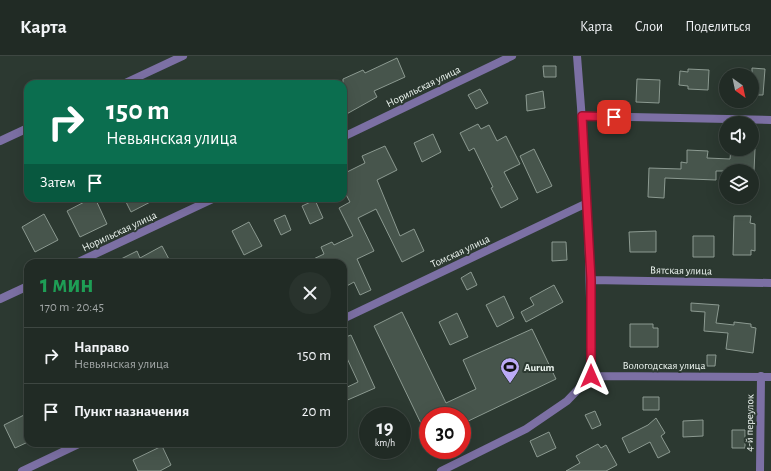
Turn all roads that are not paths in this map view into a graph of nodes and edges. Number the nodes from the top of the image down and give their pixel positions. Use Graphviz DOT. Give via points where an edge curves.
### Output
graph roads {
  1 [pos="183,56"];
  2 [pos="512,56"];
  3 [pos="577,56"];
  4 [pos="132,80"];
  5 [pos="582,116"];
  6 [pos="771,120"];
  7 [pos="24,130"];
  8 [pos="347,135"];
  9 [pos="0,141"];
  10 [pos="206,202"];
  11 [pos="587,203"];
  12 [pos="85,259"];
  13 [pos="591,280"];
  14 [pos="771,282"];
  15 [pos="24,288"];
  16 [pos="0,299"];
  17 [pos="347,317"];
  18 [pos="591,376"];
  19 [pos="762,376"];
  20 [pos="771,377"];
  21 [pos="73,447"];
  22 [pos="22,471"];
  23 [pos="441,471"];
  24 [pos="760,471"];
  1 -- 4 [label="street"];
  2 -- 8 [label="street, Норильская улица"];
  3 -- 5 [label="street"];
  5 -- 6 [label="street"];
  5 -- 11 [label="street"];
  7 -- 9 [label="street"];
  10 -- 12 [label="street, Норильская улица"];
  11 -- 13 [label="street"];
  11 -- 17 [label="street, Томская улица"];
  13 -- 14 [label="street, Вятская улица"];
  13 -- 18 [label="street"];
  15 -- 16 [label="street"];
  18 -- 19 [label="street, Вологодская улица"];
  18 -- 23 [label="street" via="567,401 526,429"];
  19 -- 20 [label="street, Вологодская улица"];
  19 -- 24 [label="street, 4-й переулок"];
  21 -- 22 [label="street"];
}
